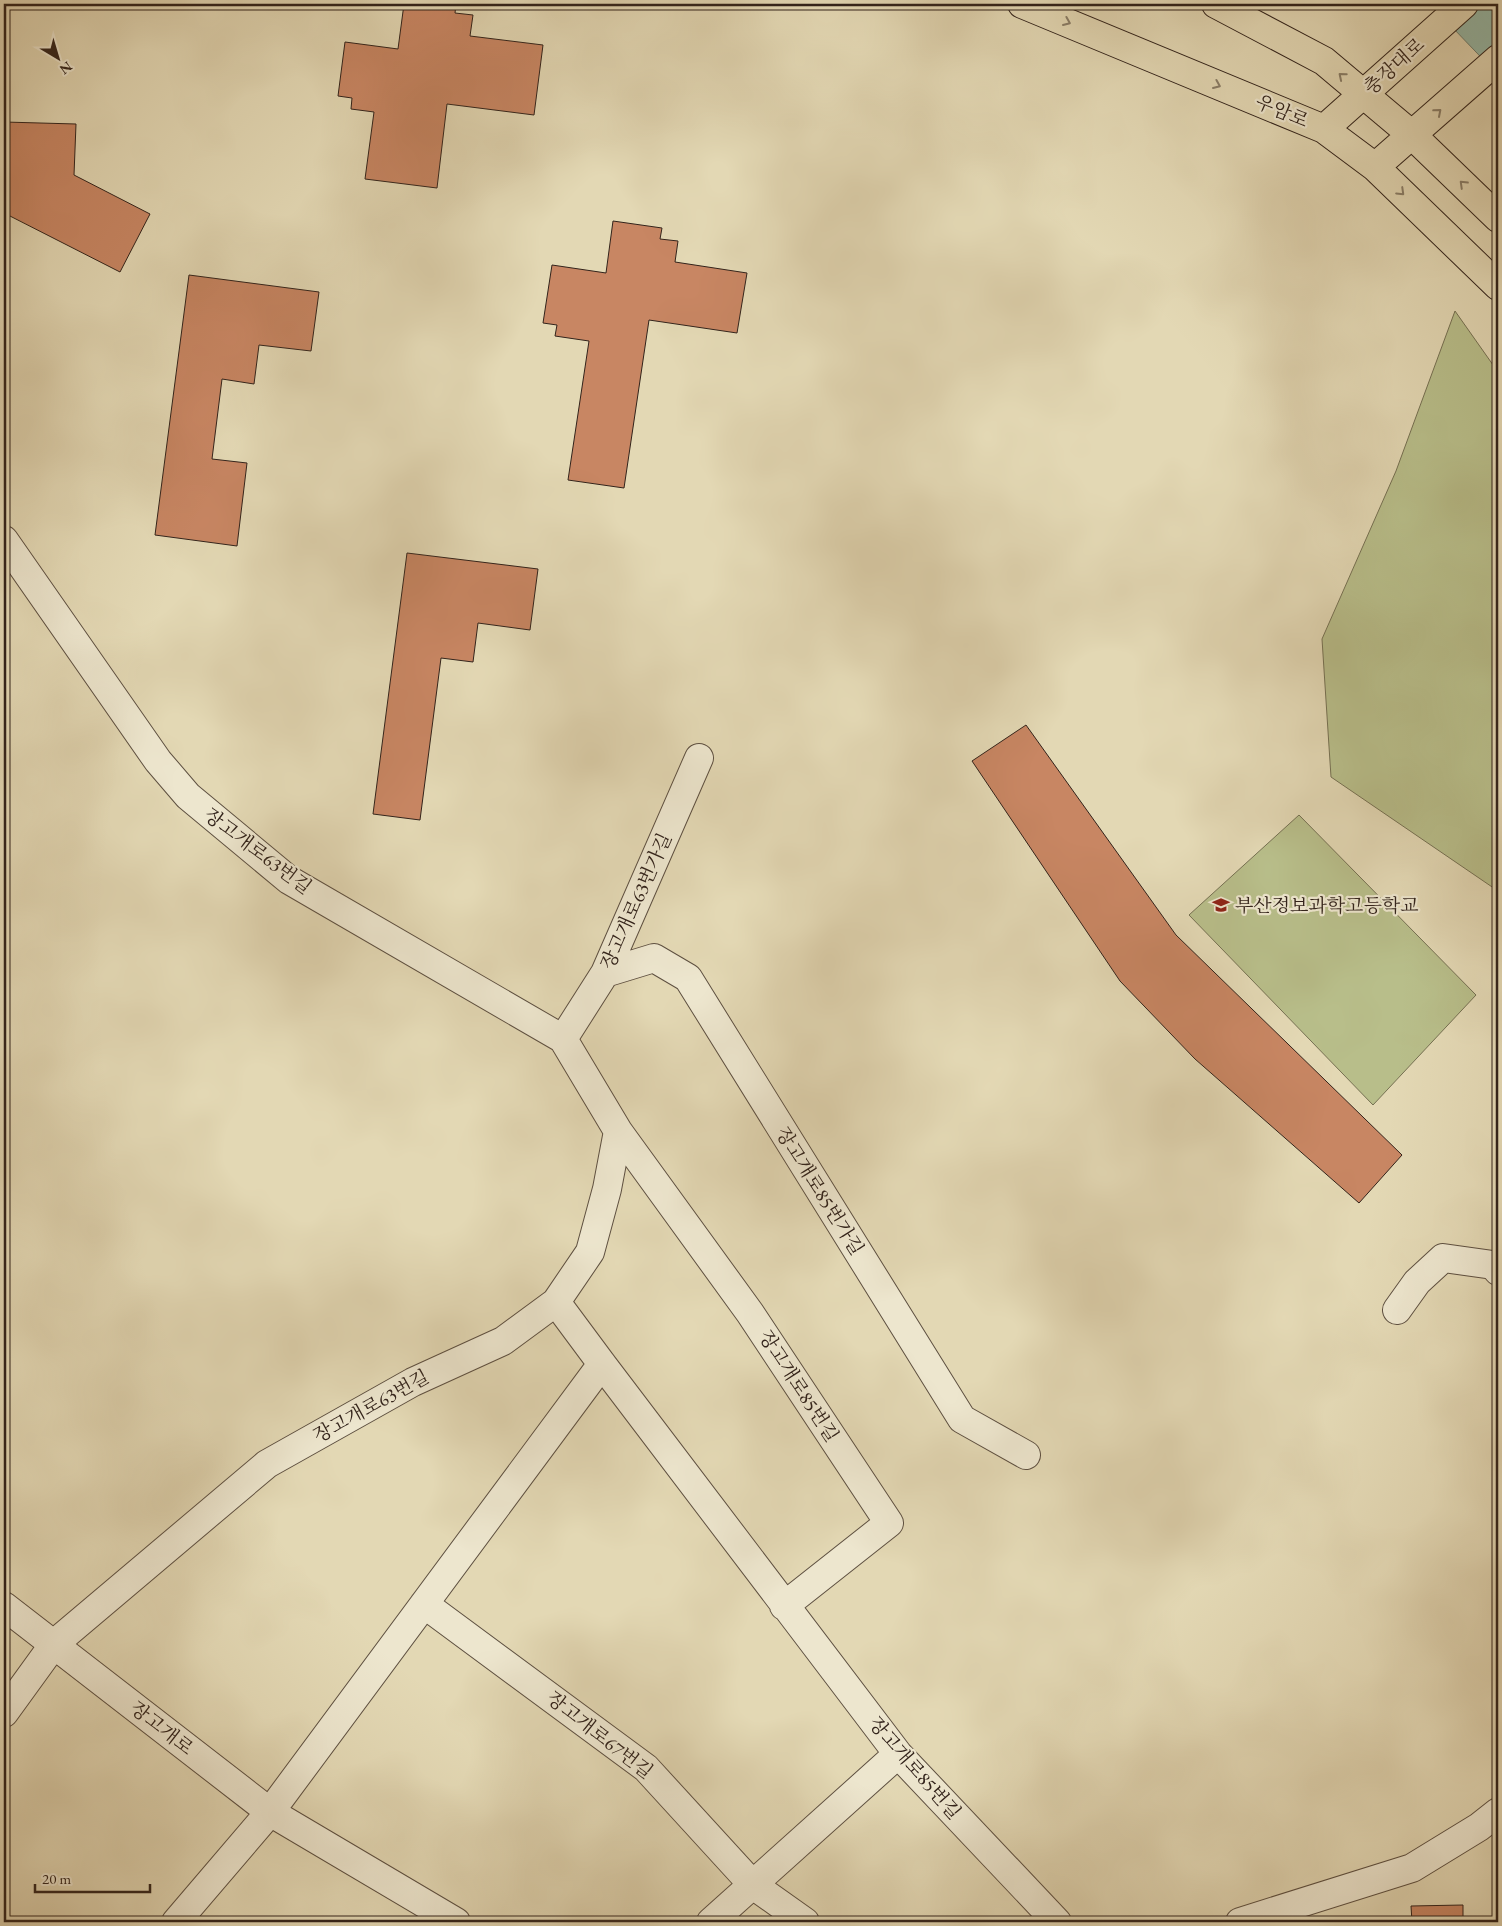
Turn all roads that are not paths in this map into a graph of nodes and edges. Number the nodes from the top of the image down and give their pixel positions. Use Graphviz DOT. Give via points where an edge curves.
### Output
graph roads {
  1 [pos="1022,4"];
  2 [pos="1216,4"];
  3 [pos="1464,4"];
  4 [pos="1492,64"];
  5 [pos="1362,94"];
  6 [pos="1324,129"];
  7 [pos="1412,135"];
  8 [pos="1375,167"];
  9 [pos="1498,218"];
  10 [pos="1498,286"];
  11 [pos="4,540"];
  12 [pos="699,758"];
  13 [pos="605,973"];
  14 [pos="563,1039"];
  15 [pos="618,1131"];
  16 [pos="1498,1271"];
  17 [pos="556,1302"];
  18 [pos="1396,1310"];
  19 [pos="750,1313"];
  20 [pos="602,1364"];
  21 [pos="1026,1455"];
  22 [pos="424,1604"];
  23 [pos="4,1606"];
  24 [pos="784,1606"];
  25 [pos="54,1644"];
  26 [pos="4,1712"];
  27 [pos="898,1754"];
  28 [pos="270,1812"];
  29 [pos="1498,1812"];
  30 [pos="752,1885"];
  31 [pos="176,1922"];
  32 [pos="456,1922"];
  33 [pos="710,1922"];
  34 [pos="805,1922"];
  35 [pos="1057,1922"];
  36 [pos="1240,1922"];
  1 -- 6 [label="main road, 우암로, one-way"];
  5 -- 2 [label="main road, one-way" via="1324,61"];
  3 -- 5 [label="main road, 충장대로"];
  7 -- 4 [label="main road, one-way"];
  5 -- 6 [label="main road, 충장대로"];
  5 -- 7 [label="main road"];
  6 -- 8 [label="main road, 우암로"];
  7 -- 8 [label="main road"];
  9 -- 7 [label="main road, one-way"];
  8 -- 10 [label="main road, 우암로, one-way"];
  11 -- 14 [label="street, 장고개로63번길" via="158,761 188,796 289,880"];
  12 -- 13 [label="street, 장고개로63번가길"];
  13 -- 14 [label="street, 장고개로63번가길"];
  13 -- 21 [label="street, 장고개로85번가길" via="654,958 688,978 962,1419"];
  14 -- 15 [label="street, 장고개로63번길"];
  15 -- 17 [label="street, 장고개로63번길" via="590,1252"];
  15 -- 19 [label="street, 장고개로63번길"];
  16 -- 18 [label="street" via="1493,1266 1443,1258 1417,1282"];
  17 -- 20 [label="street, 장고개로85번길"];
  17 -- 25 [label="street, 장고개로63번길" via="503,1341 413,1382 267,1464"];
  19 -- 24 [label="street, 장고개로85번길" via="889,1523"];
  20 -- 22 [label="street"];
  20 -- 24 [label="street, 장고개로85번길"];
  22 -- 28 [label="street"];
  22 -- 30 [label="street, 장고개로67번길" via="646,1768"];
  23 -- 25 [label="street, 장고개로"];
  24 -- 27 [label="street, 장고개로85번길"];
  25 -- 26 [label="street"];
  25 -- 28 [label="street, 장고개로"];
  27 -- 30 [label="street"];
  27 -- 35 [label="street, 장고개로85번길"];
  28 -- 31 [label="street"];
  28 -- 32 [label="street, 장고개로"];
  29 -- 36 [label="street" via="1412,1868"];
  30 -- 33 [label="street"];
  30 -- 34 [label="street, 장고개로67번길"];
}
